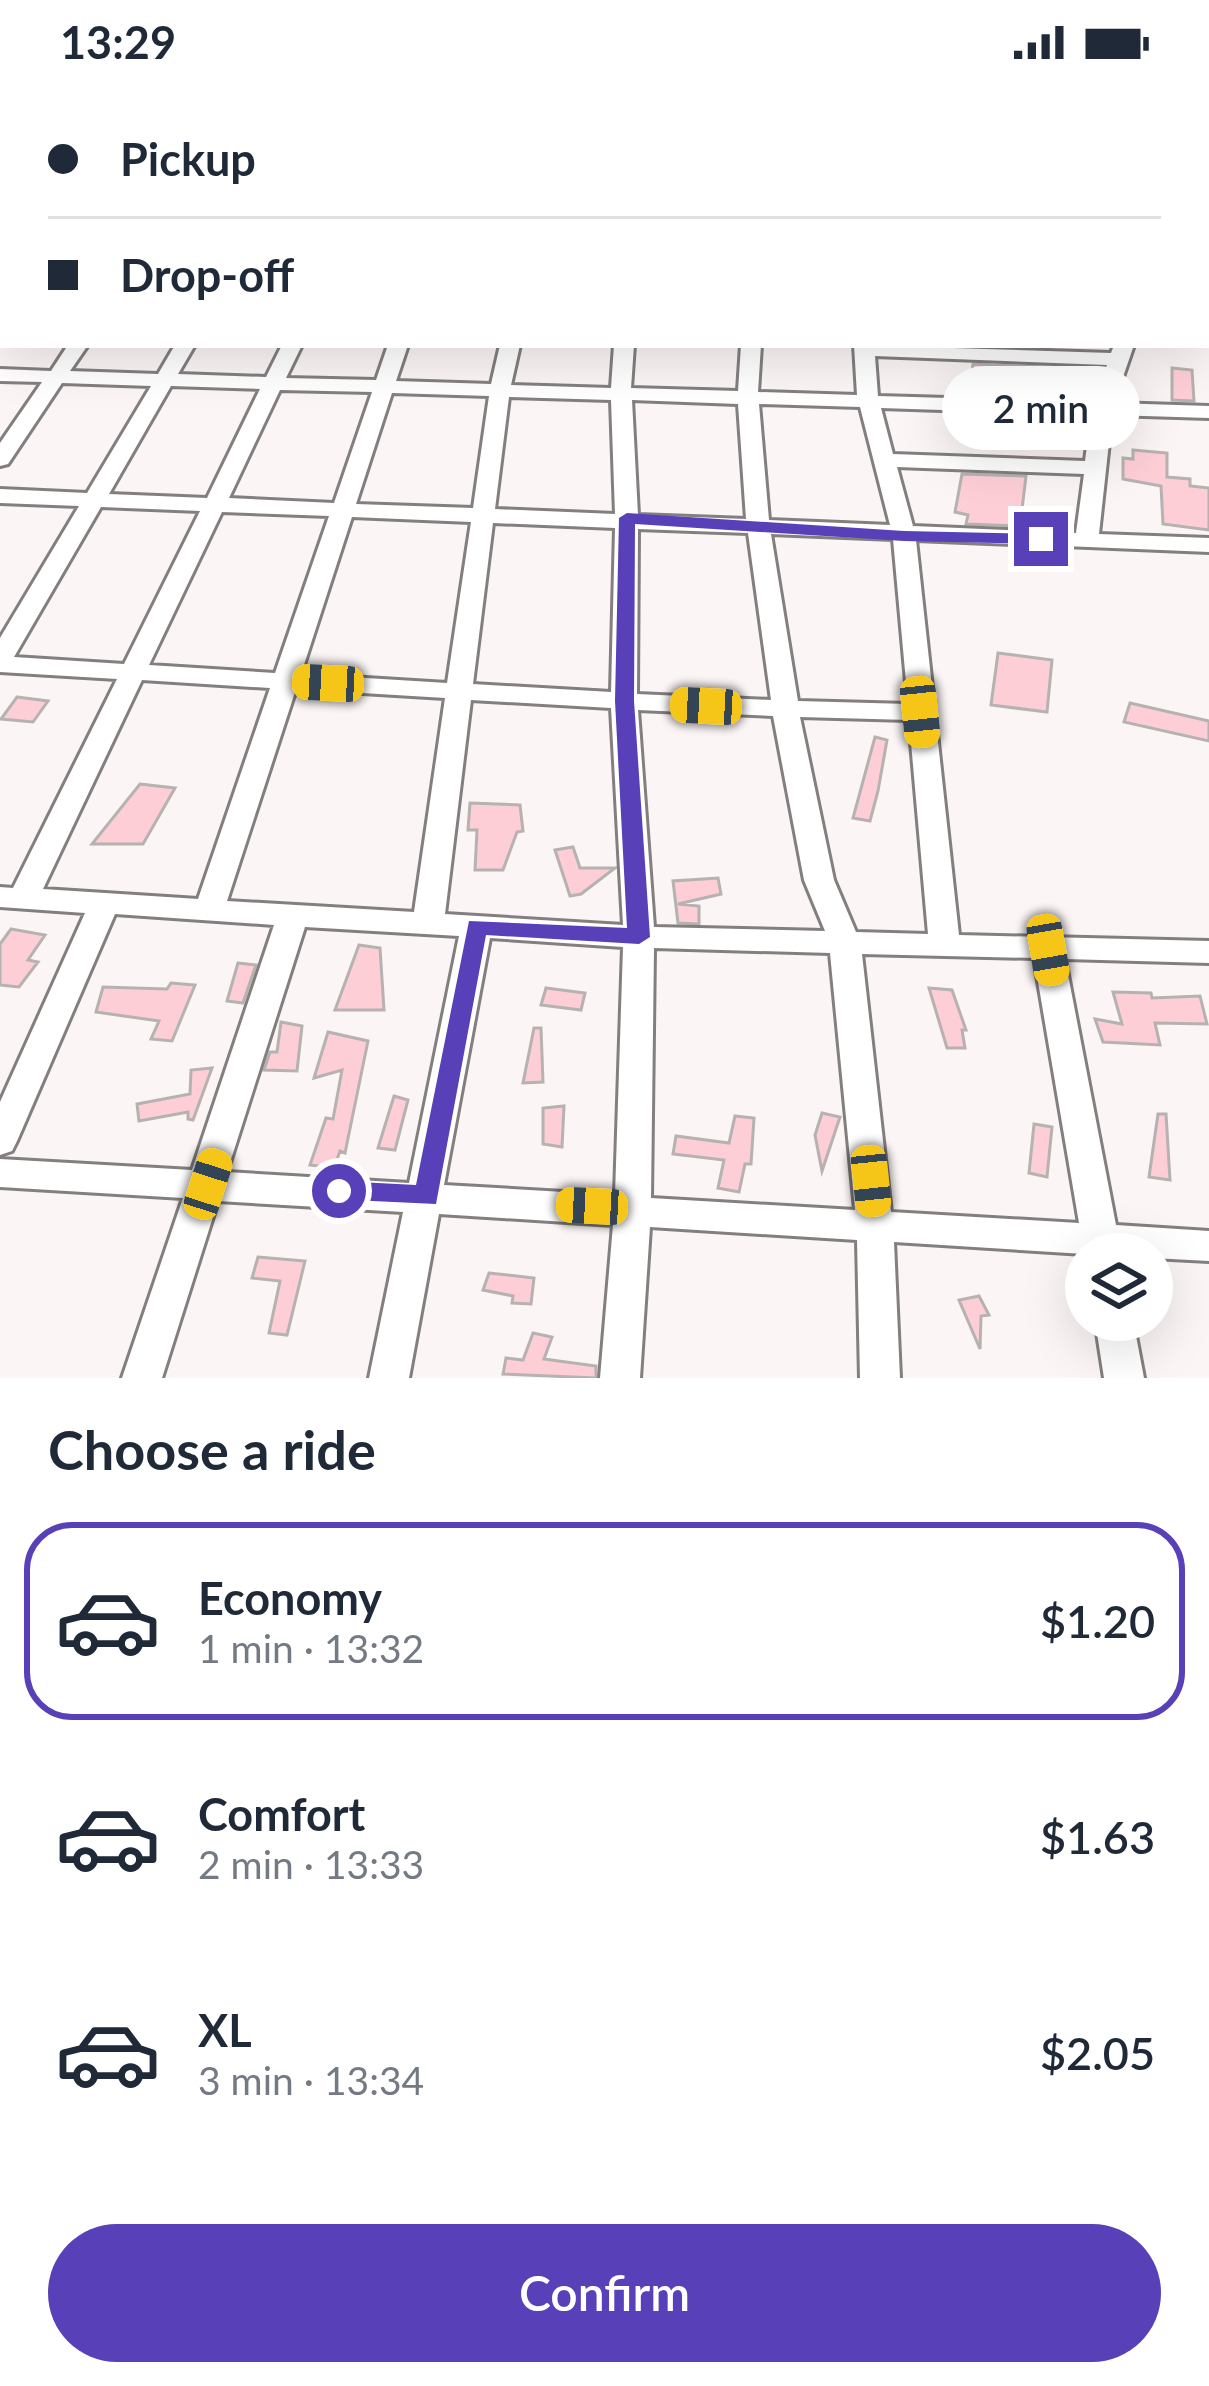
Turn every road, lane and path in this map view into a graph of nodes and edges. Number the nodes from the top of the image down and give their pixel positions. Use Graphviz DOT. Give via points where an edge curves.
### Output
graph roads {
  1 [pos="76,348"];
  2 [pos="183,348"];
  3 [pos="291,348"];
  4 [pos="397,348"];
  5 [pos="510,348"];
  6 [pos="624,348"];
  7 [pos="752,348"];
  8 [pos="864,348"];
  9 [pos="915,348"];
  10 [pos="1121,352"];
  11 [pos="0,375"];
  12 [pos="57,377"];
  13 [pos="165,381"];
  14 [pos="275,383"];
  15 [pos="382,386"];
  16 [pos="500,388"];
  17 [pos="621,391"];
  18 [pos="748,396"];
  19 [pos="868,400"];
  20 [pos="1102,408"];
  21 [pos="1209,412"];
  22 [pos="0,459"];
  23 [pos="885,460"];
  24 [pos="1096,468"];
  25 [pos="0,496"];
  26 [pos="94,500"];
  27 [pos="217,504"];
  28 [pos="342,508"];
  29 [pos="483,513"];
  30 [pos="627,518"];
  31 [pos="758,524"];
  32 [pos="904,536"];
  33 [pos="1087,541"];
  34 [pos="1209,545"];
  35 [pos="0,662"];
  36 [pos="134,672"];
  37 [pos="285,681"];
  38 [pos="459,691"];
  39 [pos="624,701"];
  40 [pos="787,709"];
  41 [pos="920,712"];
  42 [pos="12,898"];
  43 [pos="104,904"];
  44 [pos="209,910"];
  45 [pos="293,915"];
  46 [pos="428,924"];
  47 [pos="477,926"];
  48 [pos="639,937"];
  49 [pos="845,943"];
  50 [pos="945,946"];
  51 [pos="1048,950"];
  52 [pos="1209,952"];
  53 [pos="0,1141"];
  54 [pos="0,1172"];
  55 [pos="208,1184"];
  56 [pos="427,1196"];
  57 [pos="633,1208"];
  58 [pos="875,1228"];
  59 [pos="1099,1233"];
  60 [pos="1065,1243"];
  61 [pos="1173,1246"];
  62 [pos="1209,1246"];
  63 [pos="1118,1341"];
  64 [pos="142,1378"];
  65 [pos="389,1378"];
  66 [pos="620,1378"];
  67 [pos="880,1378"];
  68 [pos="1124,1378"];
  1 -- 12 [label="street"];
  2 -- 13 [label="street"];
  3 -- 14 [label="street"];
  4 -- 15 [label="street"];
  5 -- 16 [label="street"];
  6 -- 17 [label="street"];
  7 -- 18 [label="street"];
  8 -- 19 [label="street"];
  9 -- 10 [label="street"];
  10 -- 20 [label="street"];
  11 -- 12 [label="street"];
  12 -- 13 [label="street"];
  12 -- 22 [label="street"];
  13 -- 14 [label="street"];
  13 -- 26 [label="street"];
  14 -- 15 [label="street"];
  14 -- 27 [label="street"];
  15 -- 16 [label="street"];
  15 -- 28 [label="street"];
  16 -- 17 [label="street"];
  16 -- 29 [label="street"];
  17 -- 18 [label="street"];
  17 -- 30 [label="street"];
  18 -- 19 [label="street"];
  18 -- 31 [label="street"];
  19 -- 20 [label="street"];
  19 -- 23 [label="street"];
  20 -- 21 [label="street"];
  20 -- 24 [label="street"];
  23 -- 24 [label="street"];
  23 -- 32 [label="street"];
  24 -- 33 [label="street"];
  25 -- 26 [label="street"];
  26 -- 27 [label="street"];
  26 -- 35 [label="street"];
  27 -- 28 [label="street"];
  27 -- 36 [label="street"];
  28 -- 29 [label="street"];
  28 -- 37 [label="street"];
  29 -- 30 [label="street"];
  29 -- 38 [label="street"];
  30 -- 31 [label="street"];
  30 -- 39 [label="street"];
  31 -- 32 [label="street"];
  31 -- 40 [label="street"];
  32 -- 33 [label="street"];
  32 -- 41 [label="street"];
  33 -- 34 [label="street"];
  35 -- 36 [label="street"];
  36 -- 37 [label="street"];
  36 -- 42 [label="street"];
  37 -- 38 [label="street"];
  37 -- 44 [label="street"];
  38 -- 39 [label="street"];
  38 -- 46 [label="street"];
  39 -- 40 [label="street"];
  39 -- 48 [label="street"];
  40 -- 41 [label="street"];
  40 -- 49 [label="street" via="819,880"];
  41 -- 50 [label="street"];
  42 -- 43 [label="street"];
  43 -- 44 [label="street"];
  43 -- 53 [label="street"];
  44 -- 45 [label="street"];
  45 -- 46 [label="street"];
  45 -- 55 [label="street"];
  46 -- 47 [label="street"];
  47 -- 48 [label="street"];
  47 -- 56 [label="street"];
  48 -- 49 [label="street"];
  48 -- 57 [label="street"];
  49 -- 50 [label="street"];
  49 -- 58 [label="street"];
  50 -- 51 [label="street"];
  51 -- 52 [label="street"];
  51 -- 59 [label="street"];
  54 -- 55 [label="street"];
  55 -- 56 [label="street"];
  55 -- 64 [label="street"];
  56 -- 57 [label="street"];
  56 -- 65 [label="street"];
  57 -- 58 [label="street"];
  57 -- 66 [label="street"];
  58 -- 60 [label="street"];
  58 -- 67 [label="street"];
  61 -- 62 [label="street"];
  63 -- 68 [label="street"];
}
